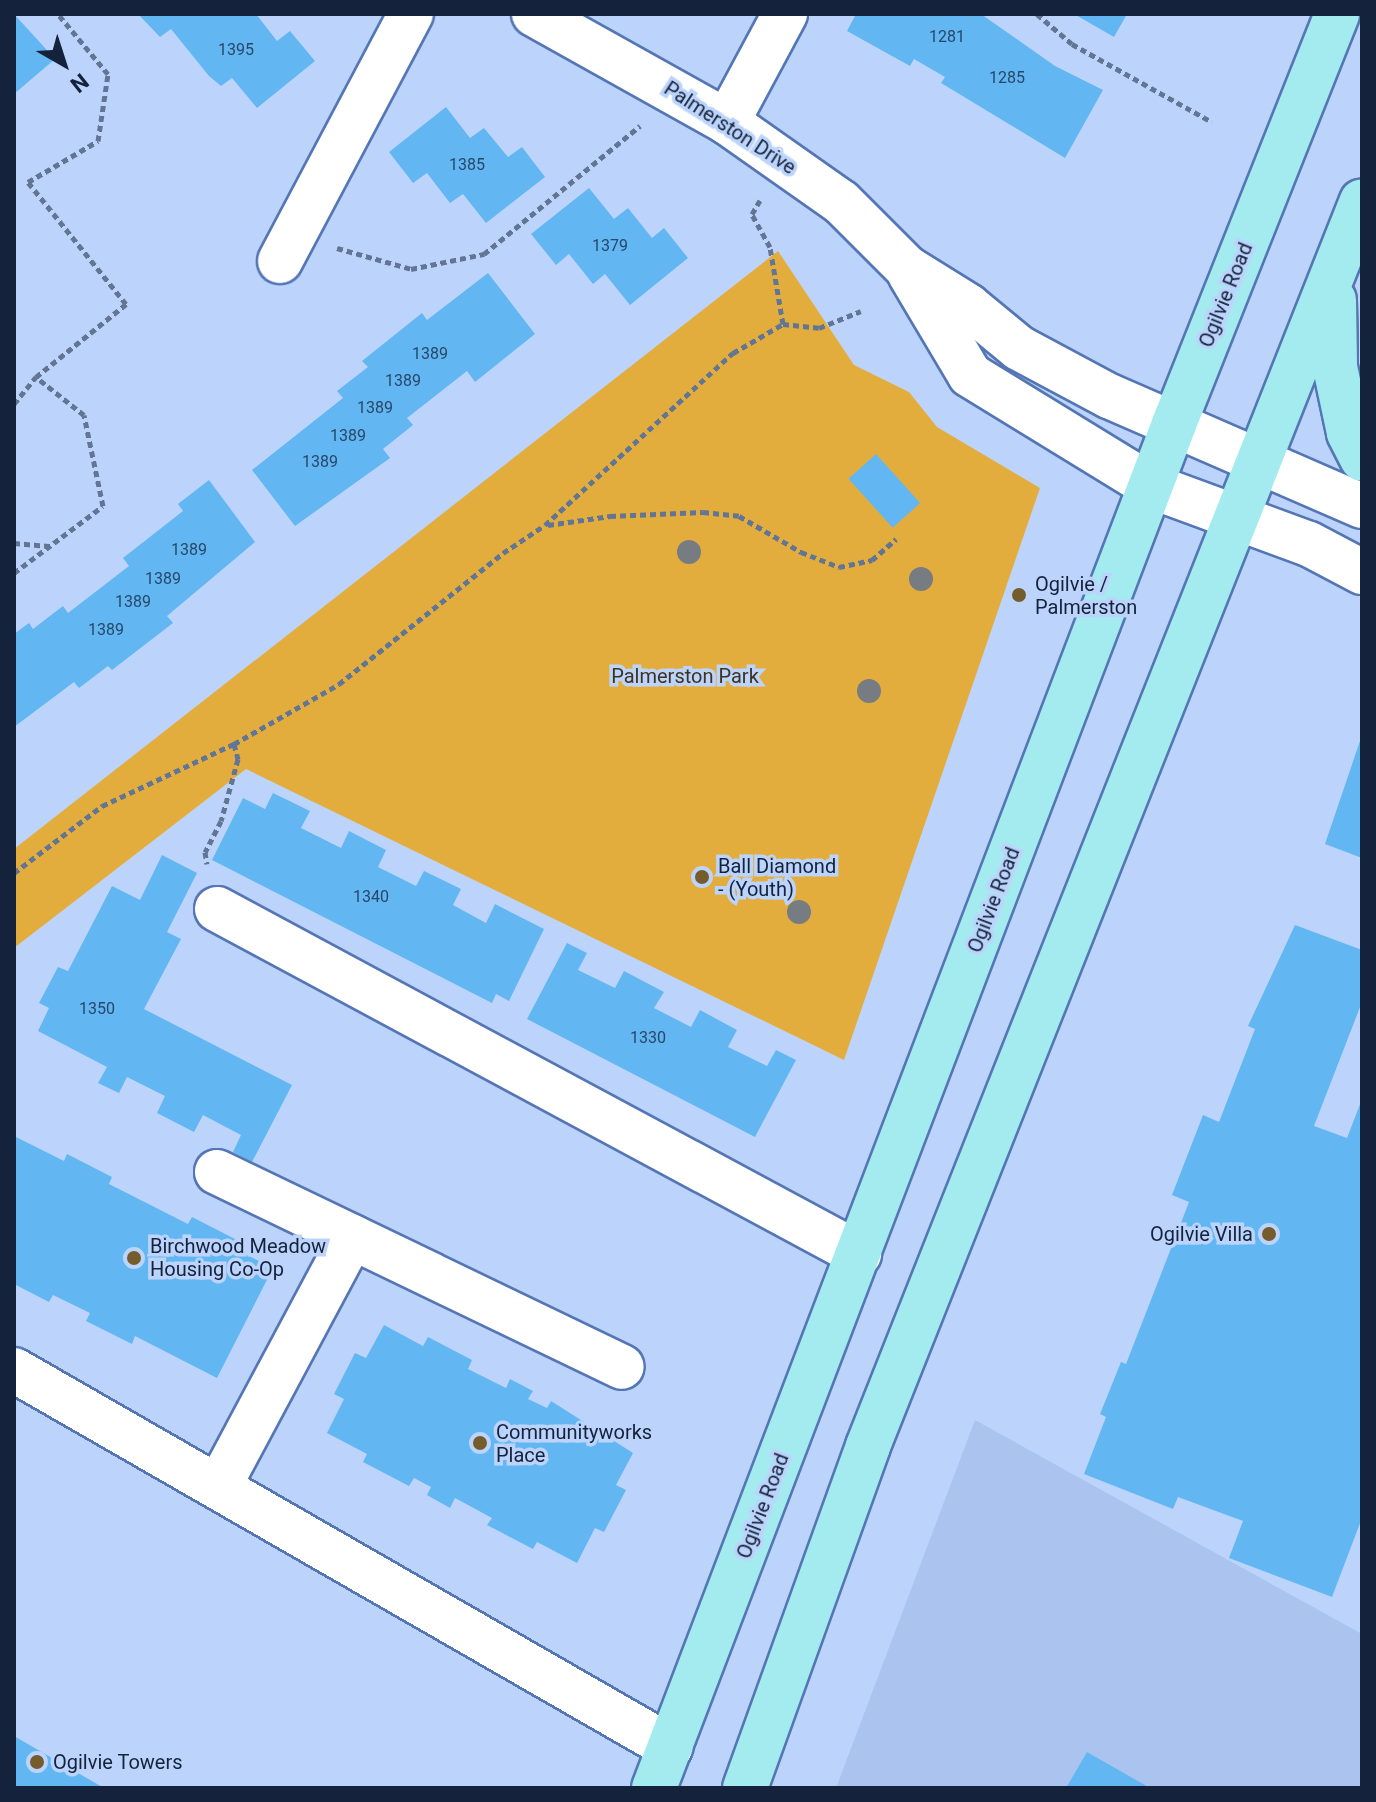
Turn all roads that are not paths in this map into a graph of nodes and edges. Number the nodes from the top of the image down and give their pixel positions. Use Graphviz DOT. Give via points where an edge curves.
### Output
graph roads {
  1 [pos="411,14"];
  2 [pos="534,14"];
  3 [pos="785,14"];
  4 [pos="1337,14"];
  5 [pos="727,122"];
  6 [pos="1362,201"];
  7 [pos="287,248"];
  8 [pos="907,268"];
  9 [pos="1334,281"];
  10 [pos="1174,424"];
  11 [pos="1362,459"];
  12 [pos="1257,462"];
  13 [pos="1151,486"];
  14 [pos="1362,506"];
  15 [pos="1236,521"];
  16 [pos="1362,572"];
  17 [pos="217,909"];
  18 [pos="217,1172"];
  19 [pos="352,1237"];
  20 [pos="859,1254"];
  21 [pos="622,1367"];
  22 [pos="14,1370"];
  23 [pos="220,1484"];
  24 [pos="670,1747"];
  25 [pos="654,1788"];
  26 [pos="745,1788"];
  1 -- 7 [label="street"];
  2 -- 5 [label="street, Palmerston Drive"];
  3 -- 5 [label="street"];
  4 -- 10 [label="main road, Ogilvie Road"];
  5 -- 8 [label="street, Palmerston Drive" via="841,202"];
  6 -- 9 [label="main road"];
  8 -- 10 [label="street, Palmerston Drive" via="968,306 1019,348"];
  8 -- 13 [label="street, Palmerston Drive" via="970,375"];
  9 -- 11 [label="main road" via="1335,367 1349,433"];
  9 -- 12 [label="main road"];
  10 -- 12 [label="street, Palmerston Drive"];
  10 -- 13 [label="main road, Ogilvie Road"];
  12 -- 14 [label="street, Palmerston Drive"];
  12 -- 15 [label="main road"];
  13 -- 15 [label="street, Palmerston Drive"];
  13 -- 20 [label="main road, Ogilvie Road"];
  15 -- 16 [label="street, Palmerston Drive" via="1309,544"];
  15 -- 26 [label="main road" via="868,1446"];
  17 -- 20 [label="street"];
  18 -- 19 [label="street"];
  19 -- 21 [label="street"];
  19 -- 23 [label="street"];
  20 -- 24 [label="main road, Ogilvie Road"];
  22 -- 23 [label="street"];
  23 -- 24 [label="street"];
  24 -- 25 [label="main road, Ogilvie Road"];
}
